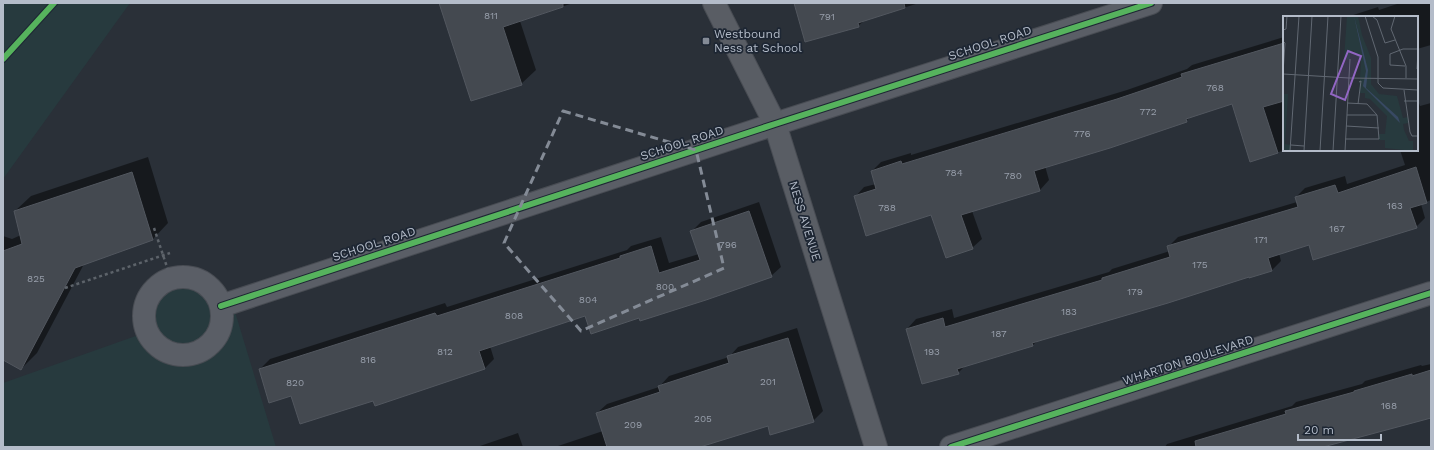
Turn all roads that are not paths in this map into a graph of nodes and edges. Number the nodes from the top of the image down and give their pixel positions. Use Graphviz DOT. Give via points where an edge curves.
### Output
graph roads {
  1 [pos="714,3"];
  2 [pos="1151,3"];
  3 [pos="775,124"];
  4 [pos="1431,293"];
  5 [pos="221,306"];
  6 [pos="876,447"];
  7 [pos="951,447"];
  1 -- 3 [label="street, NESS AVENUE"];
  2 -- 3 [label="street, SCHOOL ROAD"];
  3 -- 5 [label="street, SCHOOL ROAD"];
  3 -- 6 [label="street, NESS AVENUE"];
  4 -- 7 [label="street, WHARTON BOULEVARD"];
  5 -- 5 [label="street" via="222,323 218,336 197,354 183,356 166,352 155,344 147,333 144,320 145,306 152,291 163,282 176,277 189,277 202,282 213,290"];
}
